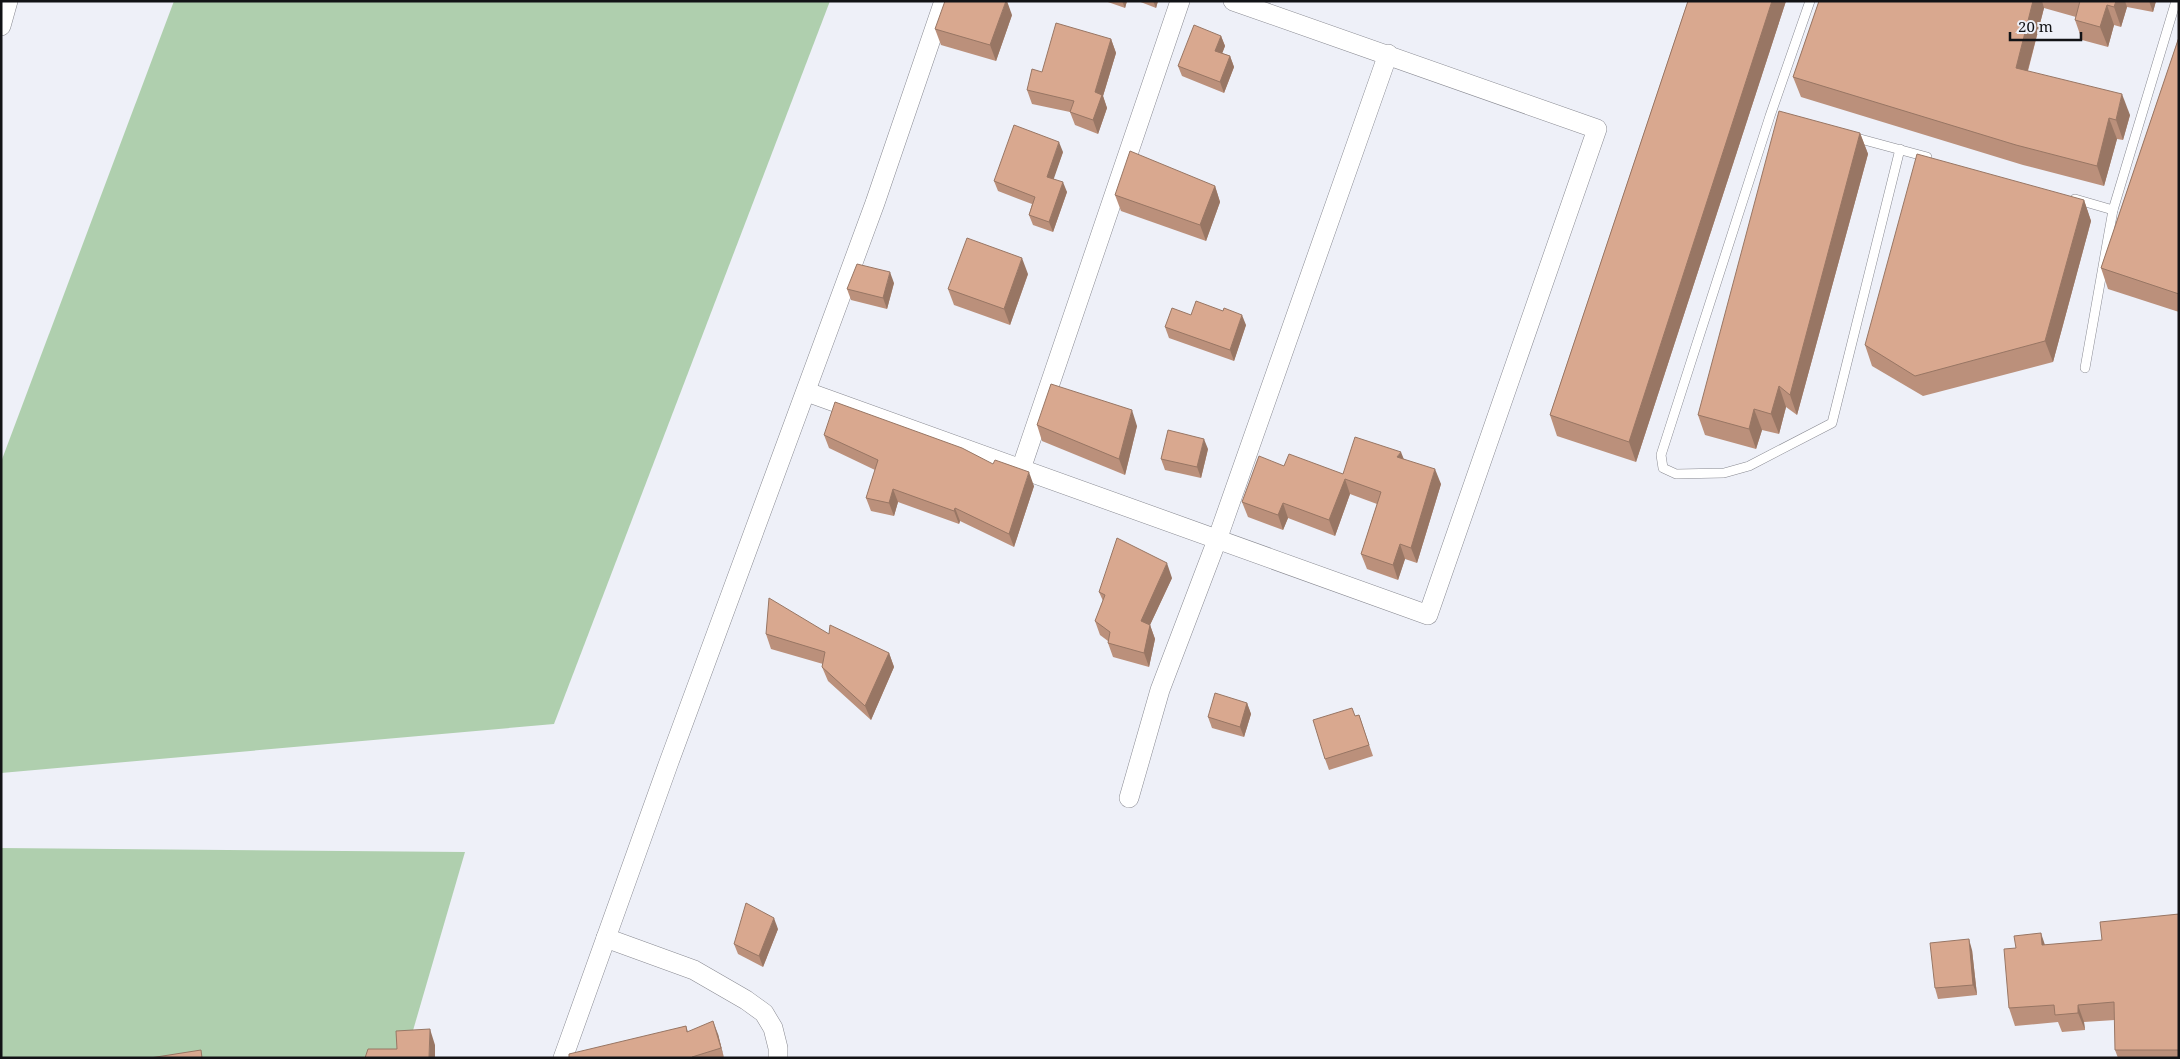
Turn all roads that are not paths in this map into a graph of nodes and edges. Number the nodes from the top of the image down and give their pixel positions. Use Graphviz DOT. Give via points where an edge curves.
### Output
graph roads {
  1 [pos="8,1"];
  2 [pos="944,1"];
  3 [pos="1180,1"];
  4 [pos="1234,1"];
  5 [pos="1810,1"];
  6 [pos="2176,1"];
  7 [pos="1,26"];
  8 [pos="1388,54"];
  9 [pos="1844,135"];
  10 [pos="1900,150"];
  11 [pos="1937,160"];
  12 [pos="2067,197"];
  13 [pos="2113,210"];
  14 [pos="2084,368"];
  15 [pos="807,392"];
  16 [pos="1021,469"];
  17 [pos="1217,540"];
  18 [pos="1129,798"];
  19 [pos="606,938"];
  20 [pos="564,1058"];
  21 [pos="778,1058"];
  1 -- 7 [label="street"];
  2 -- 15 [label="street"];
  3 -- 16 [label="street"];
  4 -- 8 [label="street"];
  5 -- 10 [label="lane" via="1775,117 1661,455 1663,468 1676,474 1724,474 1749,466 1832,423"];
  6 -- 13 [label="lane"];
  8 -- 17 [label="street"];
  8 -- 17 [label="street" via="1597,129 1428,614"];
  9 -- 10 [label="lane"];
  10 -- 11 [label="lane"];
  12 -- 13 [label="lane"];
  13 -- 14 [label="lane"];
  15 -- 16 [label="street"];
  15 -- 19 [label="street"];
  16 -- 17 [label="street"];
  17 -- 18 [label="street" via="1160,690"];
  19 -- 20 [label="street"];
  19 -- 21 [label="street" via="694,970 746,1000 764,1013 773,1028"];
}
